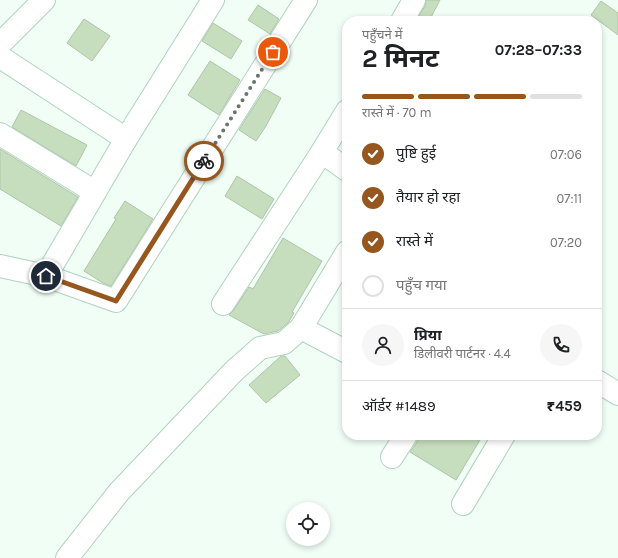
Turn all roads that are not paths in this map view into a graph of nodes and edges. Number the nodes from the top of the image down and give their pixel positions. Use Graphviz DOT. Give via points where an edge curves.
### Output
graph roads {
  1 [pos="44,0"];
  2 [pos="306,0"];
  3 [pos="414,0"];
  4 [pos="205,3"];
  5 [pos="405,16"];
  6 [pos="0,44"];
  7 [pos="0,57"];
  8 [pos="342,119"];
  9 [pos="0,134"];
  10 [pos="126,139"];
  11 [pos="322,152"];
  12 [pos="342,166"];
  13 [pos="95,192"];
  14 [pos="342,260"];
  15 [pos="0,266"];
  16 [pos="46,276"];
  17 [pos="223,304"];
  18 [pos="301,328"];
  19 [pos="342,349"];
  20 [pos="602,385"];
  21 [pos="618,394"];
  22 [pos="403,440"];
  23 [pos="501,440"];
  24 [pos="392,457"];
  25 [pos="463,504"];
  26 [pos="67,558"];
  1 -- 6 [label="street"];
  2 -- 16 [label="street" via="116,301"];
  3 -- 5 [label="street"];
  4 -- 10 [label="street"];
  7 -- 10 [label="street"];
  8 -- 11 [label="street"];
  9 -- 13 [label="street"];
  10 -- 13 [label="street"];
  11 -- 12 [label="street"];
  11 -- 17 [label="street"];
  13 -- 16 [label="street"];
  14 -- 18 [label="street"];
  15 -- 16 [label="street"];
  18 -- 19 [label="street"];
  18 -- 26 [label="street" via="284,343 260,348 234,371 119,492"];
  20 -- 21 [label="street"];
  22 -- 24 [label="street"];
  23 -- 25 [label="street"];
}
